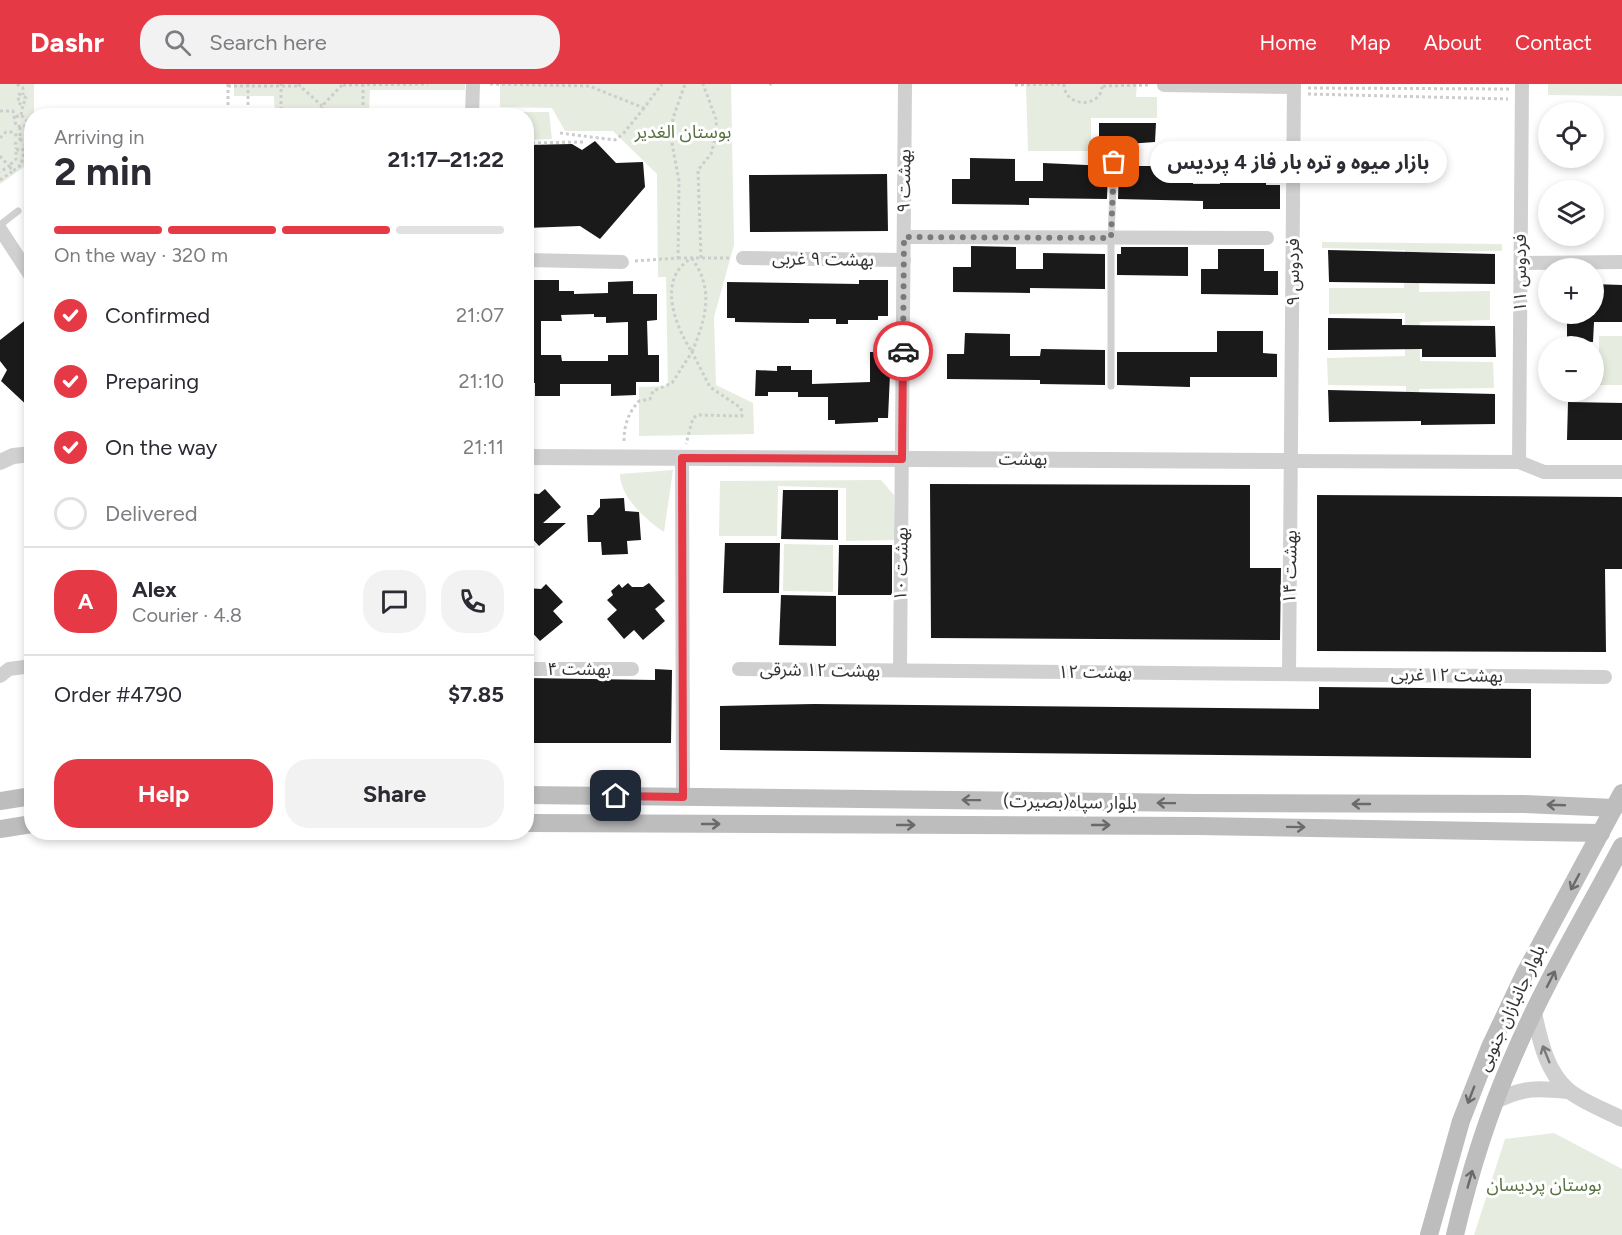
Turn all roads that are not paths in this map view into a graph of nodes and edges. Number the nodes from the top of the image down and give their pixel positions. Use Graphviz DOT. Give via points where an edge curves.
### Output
graph roads {
  1 [pos="473,84"];
  2 [pos="905,84"];
  3 [pos="1164,85"];
  4 [pos="1294,88"];
  5 [pos="1522,91"];
  6 [pos="472,108"];
  7 [pos="1114,162"];
  8 [pos="18,211"];
  9 [pos="0,227"];
  10 [pos="904,237"];
  11 [pos="1111,238"];
  12 [pos="1267,238"];
  13 [pos="24,255"];
  14 [pos="742,258"];
  15 [pos="534,260"];
  16 [pos="904,260"];
  17 [pos="622,262"];
  18 [pos="1622,262"];
  19 [pos="1521,263"];
  20 [pos="1111,386"];
  21 [pos="24,455"];
  22 [pos="534,457"];
  23 [pos="682,458"];
  24 [pos="902,459"];
  25 [pos="1291,461"];
  26 [pos="0,462"];
  27 [pos="1519,462"];
  28 [pos="1622,472"];
  29 [pos="24,667"];
  30 [pos="534,669"];
  31 [pos="632,669"];
  32 [pos="740,669"];
  33 [pos="900,670"];
  34 [pos="1289,674"];
  35 [pos="0,676"];
  36 [pos="1605,676"];
  37 [pos="534,795"];
  38 [pos="24,797"];
  39 [pos="683,797"];
  40 [pos="1618,800"];
  41 [pos="0,801"];
  42 [pos="1196,803"];
  43 [pos="534,822"];
  44 [pos="682,824"];
  45 [pos="24,825"];
  46 [pos="1196,826"];
  47 [pos="0,829"];
  48 [pos="1601,833"];
  49 [pos="1622,846"];
  50 [pos="1534,1013"];
  51 [pos="1569,1091"];
  52 [pos="1496,1101"];
  53 [pos="1622,1119"];
  54 [pos="1429,1235"];
  55 [pos="1455,1235"];
  1 -- 6 [label="street"];
  2 -- 10 [label="street, بهشت ۹"];
  3 -- 4 [label="street"];
  4 -- 25 [label="street, فردوس ۹"];
  5 -- 19 [label="street, فردوس ۱۱"];
  7 -- 11 [label="lane"];
  8 -- 9 [label="lane"];
  9 -- 13 [label="street"];
  10 -- 11 [label="street"];
  10 -- 16 [label="street, بهشت ۹"];
  11 -- 12 [label="street"];
  11 -- 20 [label="lane"];
  14 -- 16 [label="street, بهشت ۹ غربی"];
  15 -- 17 [label="street"];
  16 -- 24 [label="street, بهشت ۹"];
  18 -- 19 [label="street"];
  19 -- 27 [label="street, فردوس ۱۱"];
  21 -- 26 [label="street"];
  22 -- 23 [label="street, بهشت"];
  23 -- 24 [label="street, بهشت"];
  23 -- 39 [label="street"];
  24 -- 25 [label="street, بهشت"];
  24 -- 33 [label="street, بهشت ۱۰"];
  25 -- 27 [label="street, بهشت"];
  25 -- 34 [label="street, بهشت ۱۴"];
  27 -- 28 [label="street, بهشت" via="1544,472"];
  29 -- 35 [label="street" via="9,669"];
  30 -- 31 [label="street, بهشت ۴"];
  32 -- 33 [label="street, بهشت ۱۲ شرقی"];
  33 -- 34 [label="street, بهشت ۱۲"];
  34 -- 36 [label="street, بهشت ۱۲ غربی"];
  37 -- 39 [label="main road, بلوار سپاه(بصیرت)"];
  38 -- 41 [label="main road"];
  42 -- 39 [label="main road, بلوار سپاه(بصیرت), one-way"];
  39 -- 44 [label="main road"];
  40 -- 42 [label="main road, بلوار سپاه(بصیرت), one-way" via="1512,804"];
  40 -- 48 [label="main road, بلوار جانبازان جنوبی"];
  42 -- 46 [label="street"];
  43 -- 44 [label="main road, بلوار سپاه(بصیرت)"];
  44 -- 46 [label="main road, بلوار سپاه(بصیرت), one-way"];
  45 -- 47 [label="main road"];
  46 -- 48 [label="main road, بلوار سپاه(بصیرت), one-way"];
  48 -- 54 [label="main road, بلوار جانبازان جنوبی, one-way" via="1490,1047 1461,1121"];
  50 -- 49 [label="main road, بلوار جانبازان جنوبی, one-way"];
  51 -- 50 [label="street, one-way" via="1547,1058"];
  50 -- 52 [label="main road, بلوار جانبازان جنوبی"];
  51 -- 52 [label="street" via="1516,1090"];
  51 -- 53 [label="street"];
  55 -- 52 [label="main road, بلوار جانبازان جنوبی, one-way"];
}
